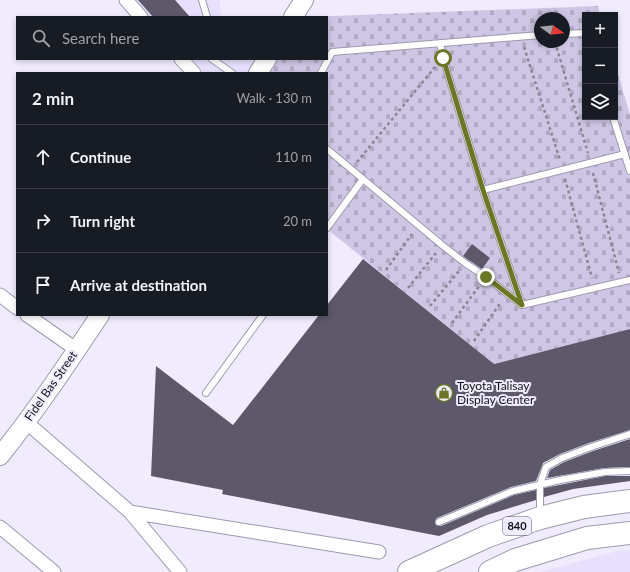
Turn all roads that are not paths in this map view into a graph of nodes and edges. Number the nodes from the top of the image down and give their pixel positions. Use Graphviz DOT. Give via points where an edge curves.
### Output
graph roads {
  1 [pos="126,0"];
  2 [pos="202,0"];
  3 [pos="304,0"];
  4 [pos="140,16"];
  5 [pos="207,16"];
  6 [pos="295,16"];
  7 [pos="582,33"];
  8 [pos="570,34"];
  9 [pos="534,36"];
  10 [pos="440,43"];
  11 [pos="181,60"];
  12 [pos="213,60"];
  13 [pos="266,60"];
  14 [pos="328,60"];
  15 [pos="328,60"];
  16 [pos="193,72"];
  17 [pos="231,72"];
  18 [pos="259,72"];
  19 [pos="322,72"];
  20 [pos="614,120"];
  21 [pos="328,150"];
  22 [pos="625,154"];
  23 [pos="630,171"];
  24 [pos="363,179"];
  25 [pos="483,190"];
  26 [pos="328,227"];
  27 [pos="630,280"];
  28 [pos="0,295"];
  29 [pos="522,305"];
  30 [pos="16,307"];
  31 [pos="28,316"];
  32 [pos="99,316"];
  33 [pos="262,316"];
  34 [pos="77,350"];
  35 [pos="206,393"];
  36 [pos="26,422"];
  37 [pos="630,434"];
  38 [pos="0,456"];
  39 [pos="630,471"];
  40 [pos="540,484"];
  41 [pos="630,501"];
  42 [pos="130,512"];
  43 [pos="540,518"];
  44 [pos="439,522"];
  45 [pos="0,527"];
  46 [pos="630,533"];
  47 [pos="379,552"];
  48 [pos="54,572"];
  49 [pos="180,572"];
  50 [pos="410,572"];
  51 [pos="490,572"];
  1 -- 4 [label="street"];
  2 -- 5 [label="lane"];
  3 -- 6 [label="street"];
  7 -- 8 [label="lane"];
  9 -- 10 [label="lane"];
  10 -- 14 [label="lane" via="332,52"];
  10 -- 25 [label="lane"];
  11 -- 16 [label="street"];
  12 -- 17 [label="lane"];
  13 -- 18 [label="street"];
  15 -- 19 [label="lane"];
  20 -- 22 [label="lane"];
  21 -- 24 [label="lane"];
  22 -- 23 [label="lane"];
  22 -- 25 [label="lane"];
  24 -- 26 [label="lane"];
  24 -- 29 [label="lane" via="442,245"];
  25 -- 29 [label="lane"];
  27 -- 29 [label="lane"];
  28 -- 30 [label="street"];
  31 -- 34 [label="street"];
  32 -- 34 [label="street, Fidel Bas Street"];
  33 -- 35 [label="lane"];
  34 -- 36 [label="street, Fidel Bas Street"];
  36 -- 38 [label="street, Fidel Bas Street"];
  36 -- 42 [label="street"];
  37 -- 40 [label="lane" via="590,447 546,466"];
  39 -- 40 [label="lane" via="605,472"];
  40 -- 43 [label="lane"];
  40 -- 44 [label="lane" via="512,491"];
  41 -- 43 [label="highway, 840" via="584,507"];
  42 -- 47 [label="street"];
  42 -- 49 [label="street"];
  43 -- 50 [label="highway, 840" via="488,536"];
  45 -- 48 [label="street"];
  46 -- 51 [label="highway" via="587,538 515,560"];
}
